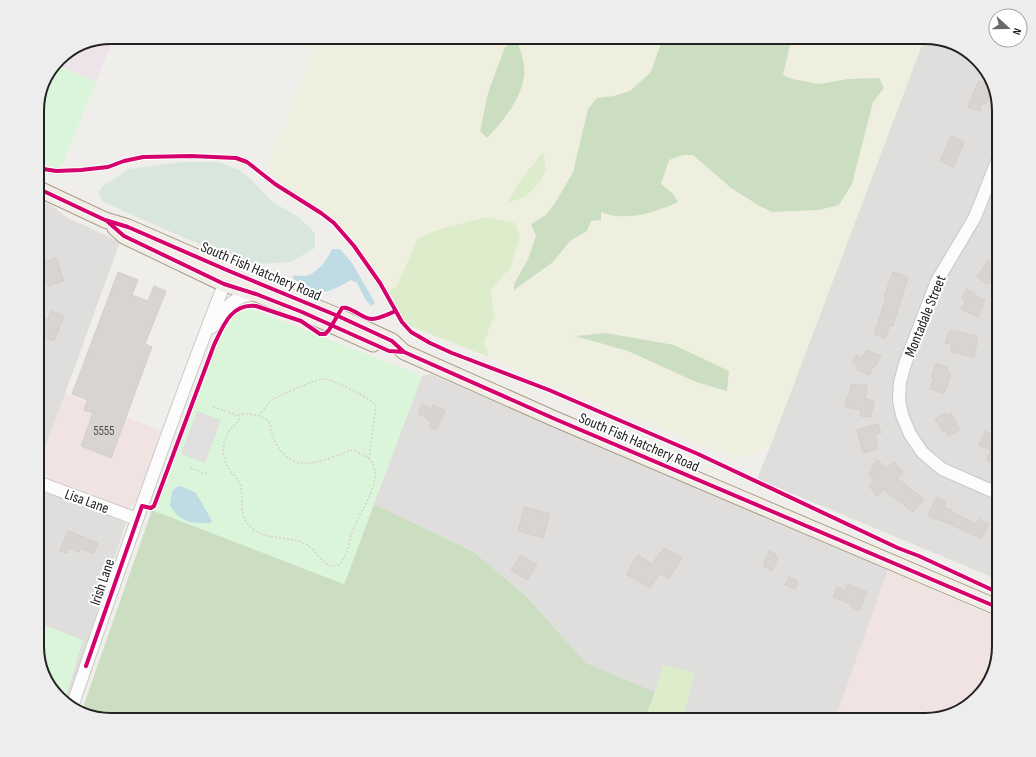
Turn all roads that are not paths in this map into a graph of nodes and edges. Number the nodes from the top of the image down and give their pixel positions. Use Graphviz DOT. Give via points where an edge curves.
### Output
graph roads {
  1 [pos="992,181"];
  2 [pos="44,191"];
  3 [pos="227,278"];
  4 [pos="256,294"];
  5 [pos="201,344"];
  6 [pos="404,352"];
  7 [pos="44,485"];
  8 [pos="992,491"];
  9 [pos="137,519"];
  10 [pos="992,605"];
  11 [pos="74,701"];
  1 -- 8 [label="street, Montadale Street" via="975,217 937,281 905,364 899,400 910,434 922,452 942,470"];
  2 -- 3 [label="main road, South Fish Hatchery Road" via="105,220 124,236"];
  3 -- 4 [label="main road, South Fish Hatchery Road"];
  3 -- 5 [label="street, Irish Lane"];
  3 -- 6 [label="main road, South Fish Hatchery Road" via="344,319 392,341"];
  4 -- 5 [label="street, Irish Lane" via="240,297 227,307"];
  4 -- 6 [label="main road, South Fish Hatchery Road" via="389,351"];
  5 -- 9 [label="street, Irish Lane"];
  6 -- 10 [label="main road, South Fish Hatchery Road"];
  7 -- 9 [label="street, Lisa Lane"];
  9 -- 11 [label="street, Irish Lane"];
}
